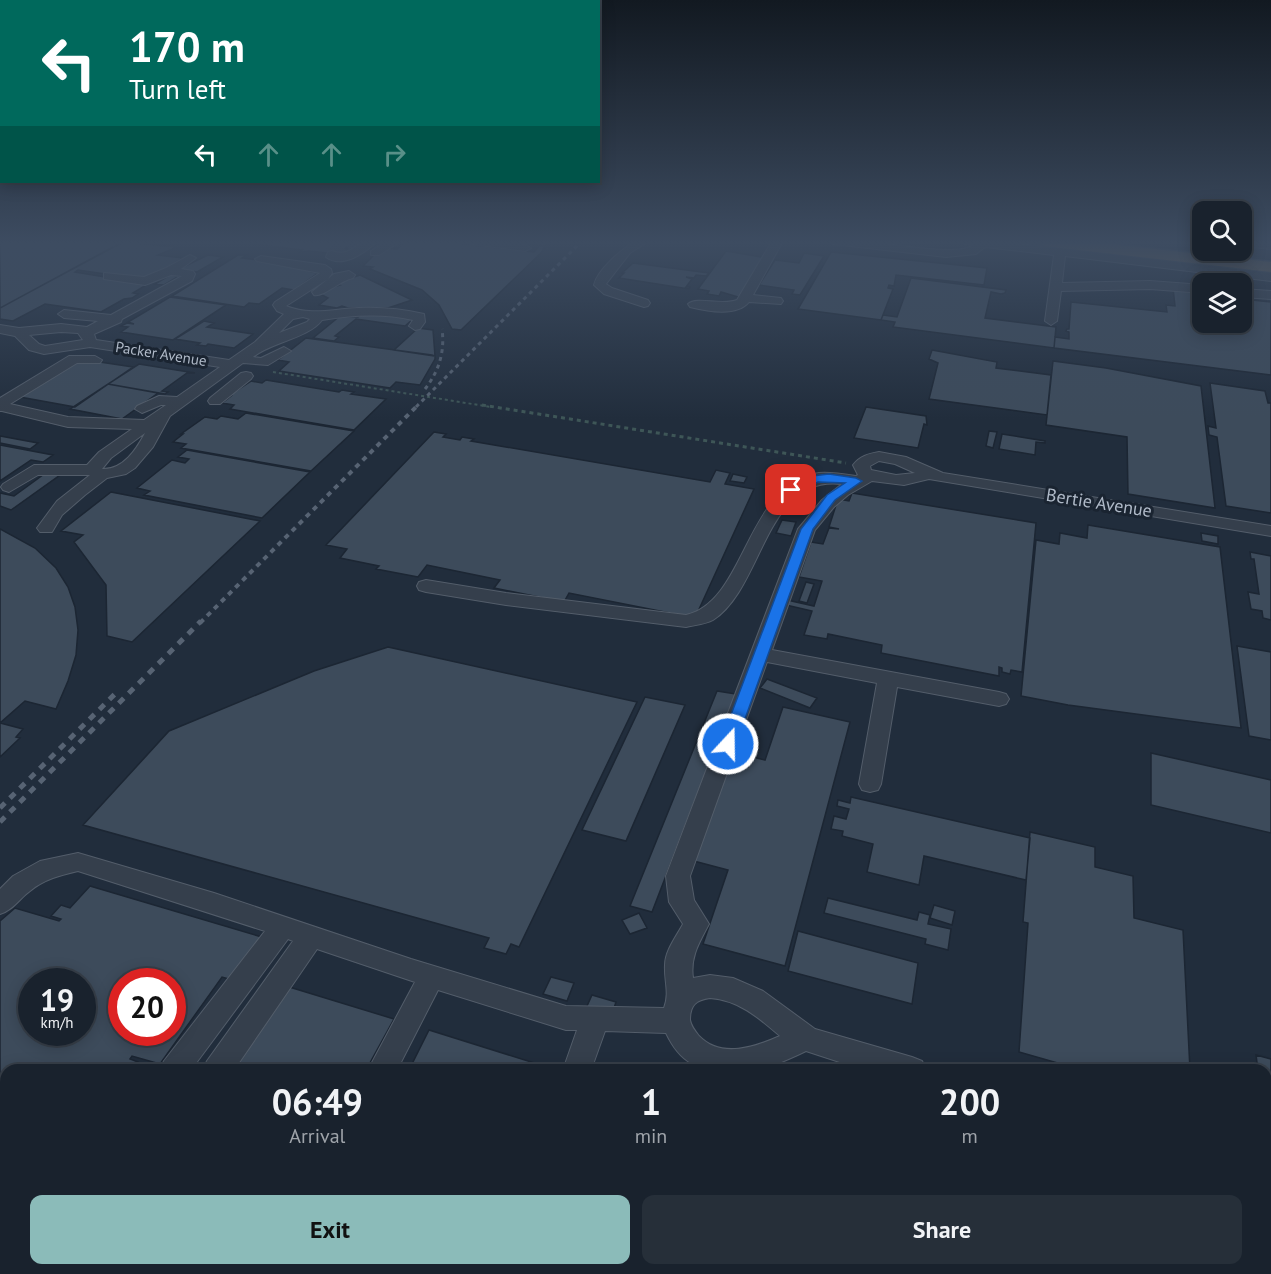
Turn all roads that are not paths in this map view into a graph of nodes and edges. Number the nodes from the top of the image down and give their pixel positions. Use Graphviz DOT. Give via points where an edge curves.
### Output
graph roads {
  1 [pos="146,300"];
  2 [pos="286,300"];
  3 [pos="311,300"];
  4 [pos="636,300"];
  5 [pos="769,300"];
  6 [pos="1054,300"];
  7 [pos="777,301"];
  8 [pos="644,303"];
  9 [pos="64,314"];
  10 [pos="299,314"];
  11 [pos="318,317"];
  12 [pos="116,318"];
  13 [pos="1051,321"];
  14 [pos="415,326"];
  15 [pos="0,329"];
  16 [pos="19,332"];
  17 [pos="89,338"];
  18 [pos="260,345"];
  19 [pos="72,347"];
  20 [pos="284,351"];
  21 [pos="95,360"];
  22 [pos="231,366"];
  23 [pos="0,391"];
  24 [pos="215,401"];
  25 [pos="182,402"];
  26 [pos="142,409"];
  27 [pos="163,416"];
  28 [pos="148,425"];
  29 [pos="99,472"];
  30 [pos="863,474"];
  31 [pos="9,487"];
  32 [pos="46,528"];
  33 [pos="1271,531"];
  34 [pos="426,586"];
  35 [pos="762,655"];
  36 [pos="888,678"];
  37 [pos="999,699"];
  38 [pos="870,784"];
  39 [pos="0,904"];
  40 [pos="283,926"];
  41 [pos="311,936"];
  42 [pos="432,976"];
  43 [pos="679,1009"];
  44 [pos="596,1020"];
  45 [pos="804,1038"];
  46 [pos="179,1064"];
  47 [pos="220,1064"];
  48 [pos="385,1064"];
  49 [pos="579,1064"];
  50 [pos="892,1064"];
  1 -- 12 [label="street"];
  2 -- 10 [label="street" via="279,305 281,308"];
  3 -- 10 [label="street, Packer Avenue"];
  4 -- 8 [label="street"];
  5 -- 7 [label="street"];
  6 -- 13 [label="street"];
  9 -- 12 [label="street"];
  10 -- 11 [label="street"];
  10 -- 18 [label="street, Packer Avenue" via="284,320"];
  11 -- 14 [label="street" via="357,310 386,312 418,317"];
  11 -- 18 [label="street, Packer Avenue" via="312,325"];
  12 -- 17 [label="street"];
  15 -- 16 [label="street, Packer Avenue"];
  16 -- 17 [label="street, Packer Avenue" via="78,329"];
  16 -- 19 [label="street, Packer Avenue" via="34,347"];
  17 -- 19 [label="street, Packer Avenue"];
  17 -- 22 [label="street, Packer Avenue"];
  18 -- 22 [label="street, Packer Avenue"];
  19 -- 23 [label="street" via="47,368"];
  20 -- 22 [label="street" via="263,362"];
  21 -- 28 [label="street" via="74,359 12,396 2,407 68,422"];
  22 -- 24 [label="street" via="248,378"];
  22 -- 25 [label="street, Packer Avenue"];
  25 -- 26 [label="street" via="159,400"];
  25 -- 27 [label="street, Packer Avenue"];
  27 -- 28 [label="street, Packer Avenue"];
  27 -- 29 [label="street, Packer Avenue" via="129,466 121,471"];
  28 -- 29 [label="street, Packer Avenue" via="105,455 94,466"];
  29 -- 31 [label="street" via="34,470"];
  29 -- 32 [label="street" via="48,521"];
  30 -- 33 [label="street, Bertie Avenue" via="905,480 927,474"];
  30 -- 34 [label="street, Bertie Avenue" via="816,479 782,498 723,600 709,616 699,620 528,602"];
  30 -- 35 [label="street" via="831,498 807,529"];
  35 -- 36 [label="street"];
  35 -- 43 [label="street" via="678,876 682,902 696,924 678,964"];
  36 -- 37 [label="street"];
  36 -- 38 [label="street"];
  39 -- 40 [label="street" via="36,875 78,862"];
  40 -- 41 [label="street"];
  40 -- 46 [label="street"];
  41 -- 42 [label="street"];
  41 -- 47 [label="street"];
  42 -- 44 [label="street" via="566,1018"];
  42 -- 48 [label="street"];
  43 -- 44 [label="street"];
  43 -- 45 [label="street" via="691,990 713,985 728,988 768,1008"];
  43 -- 45 [label="street" via="679,1031 693,1048 718,1061 765,1056"];
  44 -- 49 [label="street"];
  45 -- 50 [label="street"];
}
